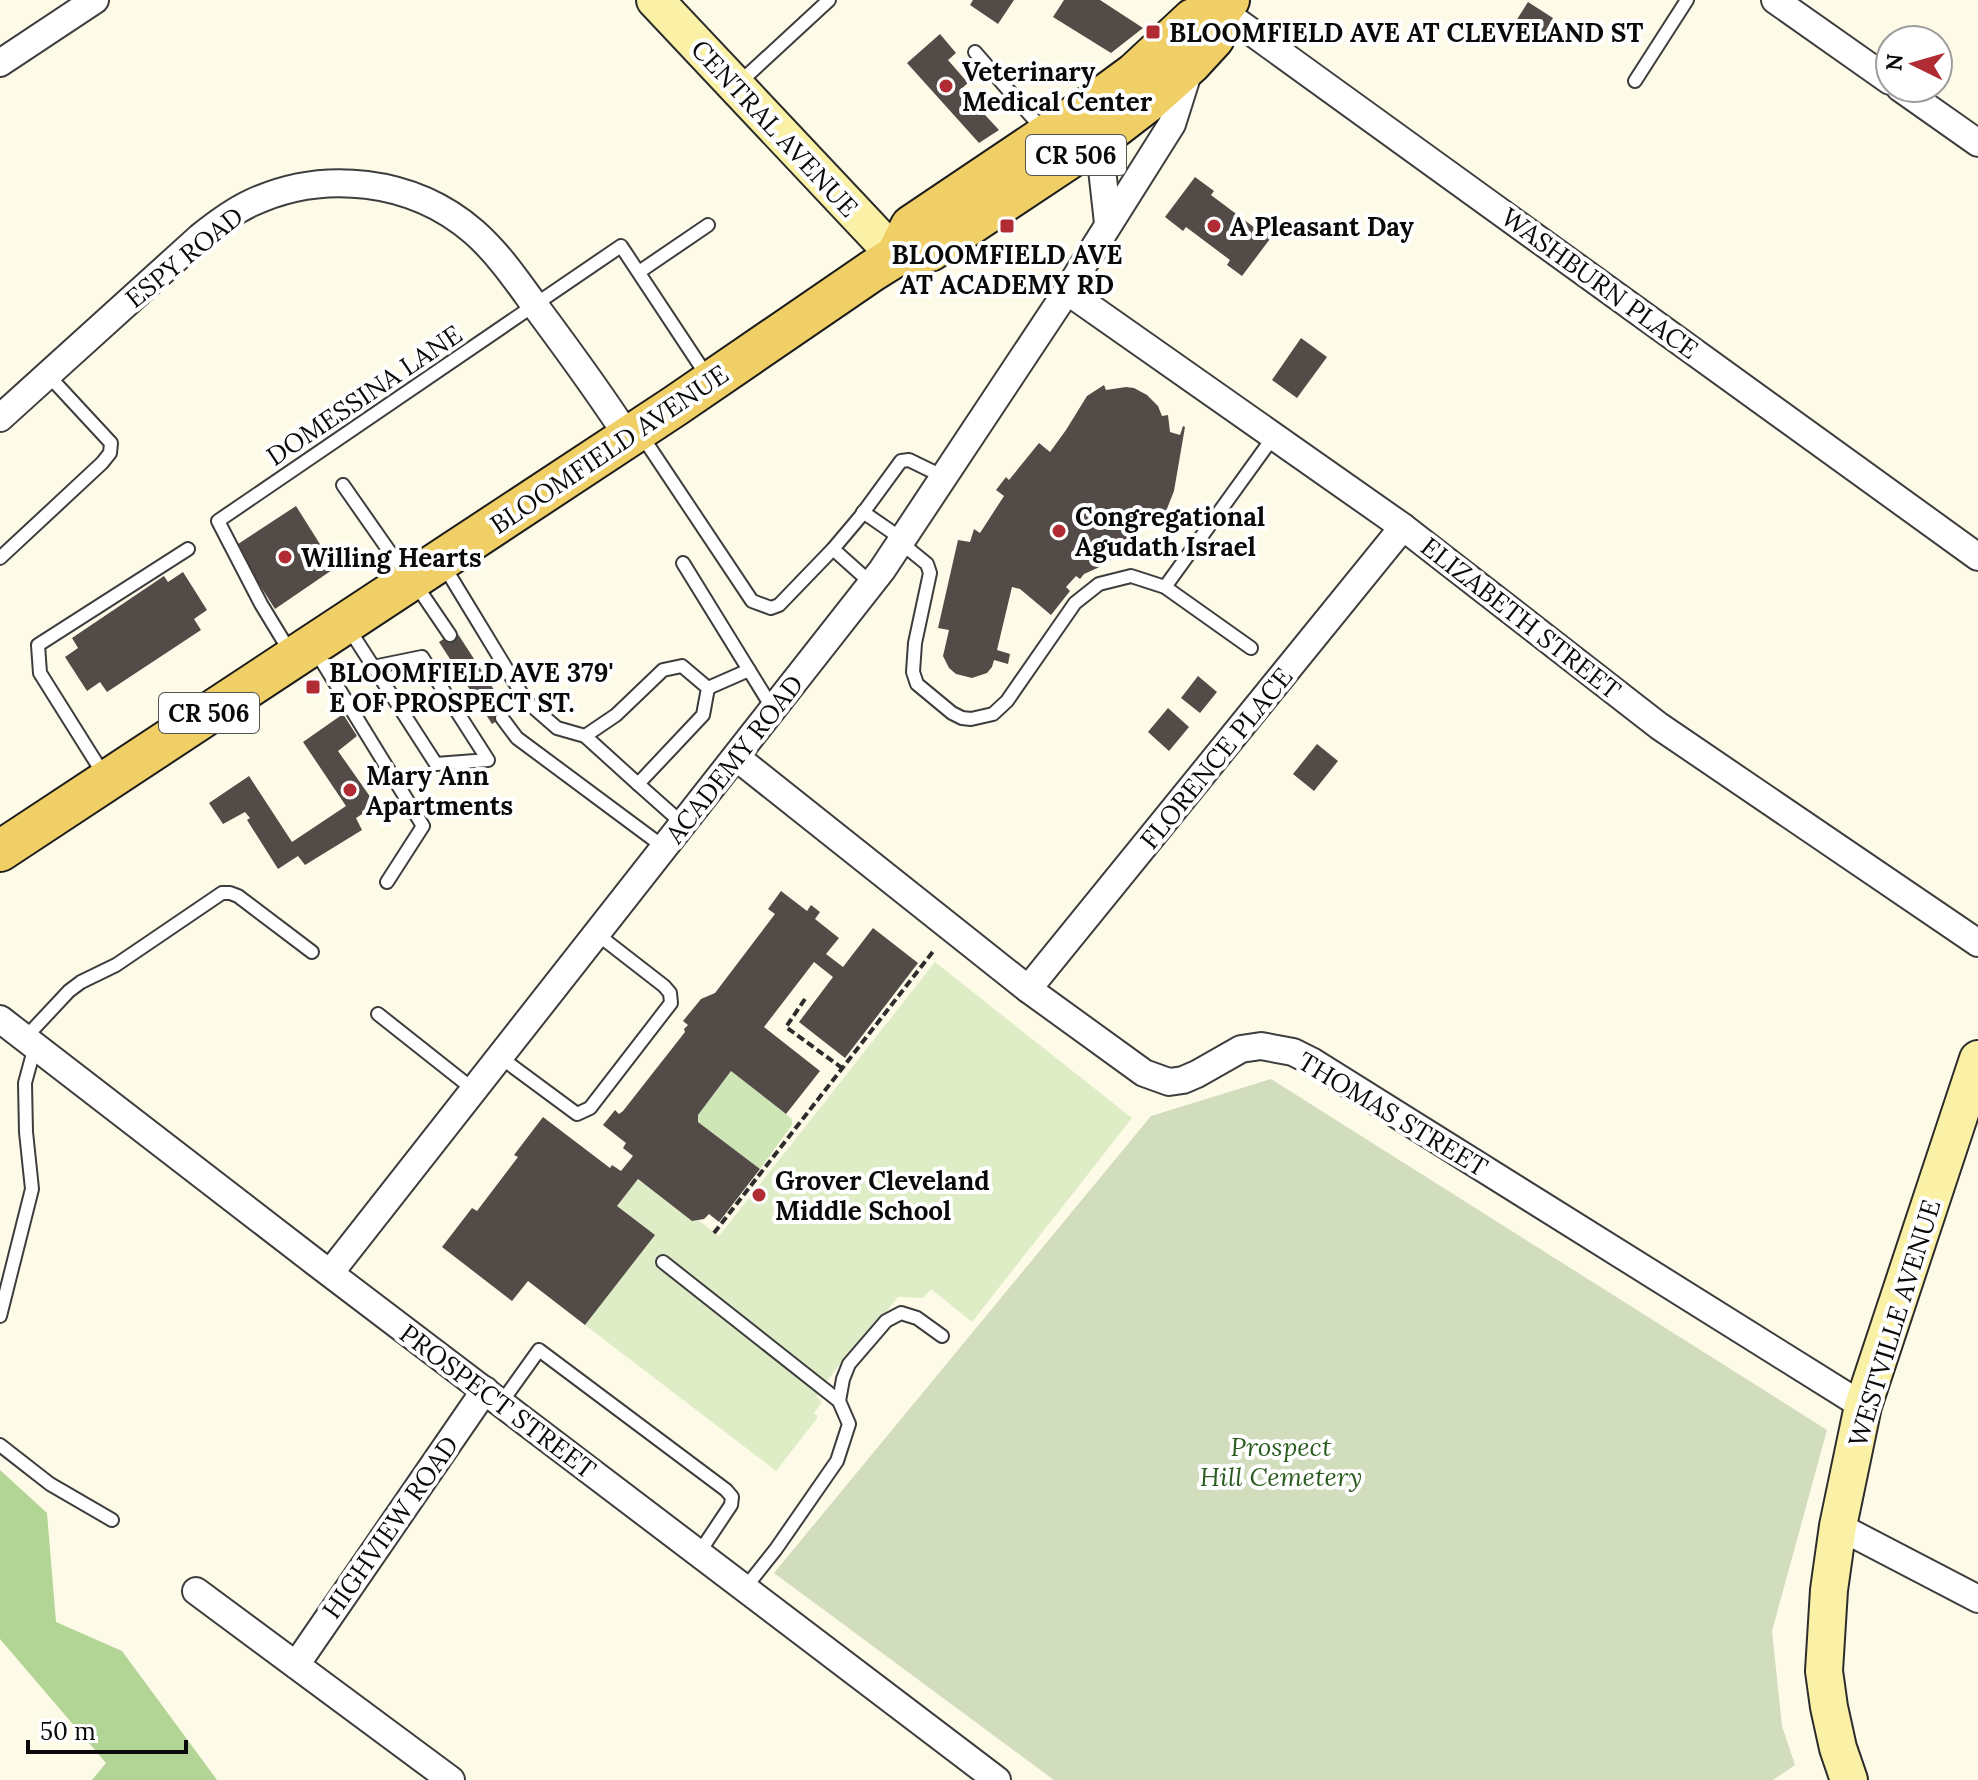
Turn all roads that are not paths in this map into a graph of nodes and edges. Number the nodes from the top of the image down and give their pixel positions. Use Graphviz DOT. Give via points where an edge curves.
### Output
graph roads {
  1 [pos="95,0"];
  2 [pos="655,0"];
  3 [pos="829,0"];
  4 [pos="1687,0"];
  5 [pos="1775,0"];
  6 [pos="1225,5"];
  7 [pos="975,52"];
  8 [pos="0,63"];
  9 [pos="1191,63"];
  10 [pos="1874,70"];
  11 [pos="1635,81"];
  12 [pos="736,86"];
  13 [pos="1923,104"];
  14 [pos="1073,130"];
  15 [pos="1978,143"];
  16 [pos="1108,223"];
  17 [pos="708,225"];
  18 [pos="896,256"];
  19 [pos="639,272"];
  20 [pos="1067,291"];
  21 [pos="535,305"];
  22 [pos="48,375"];
  23 [pos="711,381"];
  24 [pos="0,418"];
  25 [pos="633,433"];
  26 [pos="1274,436"];
  27 [pos="944,477"];
  28 [pos="343,485"];
  29 [pos="863,512"];
  30 [pos="1403,527"];
  31 [pos="901,541"];
  32 [pos="188,549"];
  33 [pos="833,549"];
  34 [pos="1978,557"];
  35 [pos="0,558"];
  36 [pos="683,563"];
  37 [pos="421,573"];
  38 [pos="871,583"];
  39 [pos="1165,587"];
  40 [pos="346,623"];
  41 [pos="450,635"];
  42 [pos="1251,648"];
  43 [pos="303,651"];
  44 [pos="373,667"];
  45 [pos="749,670"];
  46 [pos="708,688"];
  47 [pos="773,709"];
  48 [pos="502,718"];
  49 [pos="585,736"];
  50 [pos="736,757"];
  51 [pos="107,781"];
  52 [pos="638,784"];
  53 [pos="683,824"];
  54 [pos="665,848"];
  55 [pos="0,851"];
  56 [pos="387,882"];
  57 [pos="597,934"];
  58 [pos="1978,943"];
  59 [pos="312,952"];
  60 [pos="1028,989"];
  61 [pos="378,1014"];
  62 [pos="0,1019"];
  63 [pos="30,1042"];
  64 [pos="500,1057"];
  65 [pos="1977,1065"];
  66 [pos="474,1090"];
  67 [pos="663,1262"];
  68 [pos="330,1273"];
  69 [pos="0,1316"];
  70 [pos="942,1336"];
  71 [pos="493,1397"];
  72 [pos="839,1401"];
  73 [pos="1863,1406"];
  74 [pos="0,1445"];
  75 [pos="112,1520"];
  76 [pos="1838,1526"];
  77 [pos="699,1553"];
  78 [pos="745,1588"];
  79 [pos="196,1591"];
  80 [pos="1978,1599"];
  81 [pos="296,1665"];
  82 [pos="451,1780"];
  83 [pos="997,1780"];
  84 [pos="1849,1780"];
  1 -- 8 [label="street"];
  2 -- 12 [label="street, CENTRAL AVENUE"];
  3 -- 12 [label="lane"];
  4 -- 11 [label="lane"];
  5 -- 10 [label="street"];
  6 -- 9 [label="main road, BLOOMFIELD AVENUE / CR 506" via="1214,38"];
  6 -- 14 [label="main road, BLOOMFIELD AVENUE / CR 506" via="1193,19"];
  6 -- 34 [label="street, WASHBURN PLACE"];
  7 -- 14 [label="lane"];
  9 -- 14 [label="main road, BLOOMFIELD AVENUE / CR 506" via="1145,104"];
  9 -- 16 [label="street, ACADEMY ROAD" via="1172,124"];
  12 -- 18 [label="street, CENTRAL AVENUE"];
  13 -- 15 [label="street"];
  14 -- 16 [label="street" via="1102,169"];
  14 -- 18 [label="main road, BLOOMFIELD AVENUE / CR 506" via="930,251"];
  16 -- 20 [label="street, ACADEMY ROAD"];
  17 -- 19 [label="lane"];
  18 -- 23 [label="main road, BLOOMFIELD AVENUE / CR 506"];
  19 -- 21 [label="lane, DOMESSINA LANE" via="621,246"];
  19 -- 23 [label="lane"];
  20 -- 26 [label="street, ELIZABETH STREET"];
  20 -- 27 [label="street, ACADEMY ROAD"];
  21 -- 22 [label="street, ESPY ROAD" via="489,246 437,207 375,186 310,185 268,195 229,215"];
  21 -- 25 [label="street, ESPY ROAD"];
  21 -- 43 [label="lane, DOMESSINA LANE" via="218,521 261,604"];
  22 -- 24 [label="street, ESPY ROAD"];
  22 -- 35 [label="lane" via="111,443 110,453"];
  23 -- 25 [label="main road, BLOOMFIELD AVENUE / CR 506"];
  25 -- 33 [label="lane" via="752,601 771,608 779,605"];
  25 -- 37 [label="main road, BLOOMFIELD AVENUE / CR 506"];
  26 -- 30 [label="street, ELIZABETH STREET"];
  26 -- 39 [label="lane"];
  27 -- 29 [label="lane" via="901,461"];
  27 -- 31 [label="street, ACADEMY ROAD"];
  28 -- 37 [label="lane"];
  29 -- 31 [label="lane"];
  29 -- 33 [label="lane"];
  30 -- 58 [label="street, ELIZABETH STREET" via="1659,726"];
  30 -- 60 [label="street, FLORENCE PLACE"];
  31 -- 38 [label="street, ACADEMY ROAD"];
  31 -- 39 [label="lane" via="930,573 915,643 917,684 962,718 993,714 1007,701 1075,603 1099,584 1131,576"];
  32 -- 51 [label="lane" via="38,645 40,673"];
  33 -- 38 [label="lane"];
  36 -- 45 [label="lane"];
  37 -- 40 [label="main road, BLOOMFIELD AVENUE / CR 506"];
  37 -- 41 [label="lane"];
  37 -- 49 [label="lane" via="526,701 557,728"];
  38 -- 47 [label="street, ACADEMY ROAD"];
  39 -- 42 [label="lane"];
  40 -- 43 [label="main road, BLOOMFIELD AVENUE / CR 506"];
  40 -- 44 [label="lane"];
  43 -- 51 [label="main road, BLOOMFIELD AVENUE / CR 506"];
  43 -- 56 [label="lane" via="423,826"];
  44 -- 44 [label="lane" via="436,764 488,760 422,657"];
  45 -- 46 [label="lane"];
  45 -- 47 [label="lane"];
  46 -- 49 [label="lane" via="682,666 663,670"];
  46 -- 52 [label="lane" via="703,715"];
  47 -- 50 [label="street, ACADEMY ROAD"];
  48 -- 54 [label="lane" via="517,738"];
  49 -- 52 [label="lane"];
  50 -- 53 [label="street, ACADEMY ROAD"];
  50 -- 60 [label="street, THOMAS STREET"];
  51 -- 55 [label="main road, BLOOMFIELD AVENUE / CR 506"];
  52 -- 53 [label="lane"];
  53 -- 54 [label="street, ACADEMY ROAD"];
  54 -- 57 [label="street, ACADEMY ROAD"];
  57 -- 64 [label="street, ACADEMY ROAD"];
  57 -- 64 [label="lane" via="664,986 671,1003 590,1108 577,1114"];
  59 -- 63 [label="lane" via="238,896 222,893 69,991"];
  60 -- 73 [label="street, THOMAS STREET" via="1144,1073 1169,1082 1197,1074 1241,1049 1261,1046 1293,1052"];
  61 -- 66 [label="lane"];
  62 -- 63 [label="street, PROSPECT STREET"];
  63 -- 68 [label="street, PROSPECT STREET"];
  63 -- 69 [label="lane" via="25,1083 32,1189"];
  64 -- 66 [label="street, ACADEMY ROAD"];
  65 -- 73 [label="street, WESTVILLE AVENUE"];
  66 -- 68 [label="street, ACADEMY ROAD"];
  67 -- 72 [label="lane"];
  68 -- 71 [label="street, PROSPECT STREET"];
  70 -- 72 [label="lane" via="901,1313 886,1321 849,1364"];
  71 -- 77 [label="street, PROSPECT STREET"];
  71 -- 77 [label="lane" via="539,1350 726,1490 732,1497 730,1509"];
  71 -- 81 [label="street, HIGHVIEW ROAD"];
  72 -- 78 [label="lane" via="849,1424 837,1461"];
  73 -- 76 [label="street, WESTVILLE AVENUE"];
  74 -- 75 [label="lane" via="50,1484"];
  76 -- 80 [label="street"];
  76 -- 84 [label="street, WESTVILLE AVENUE" via="1824,1671"];
  77 -- 78 [label="street, PROSPECT STREET"];
  78 -- 83 [label="street, PROSPECT STREET"];
  79 -- 81 [label="street"];
  81 -- 82 [label="street"];
}
